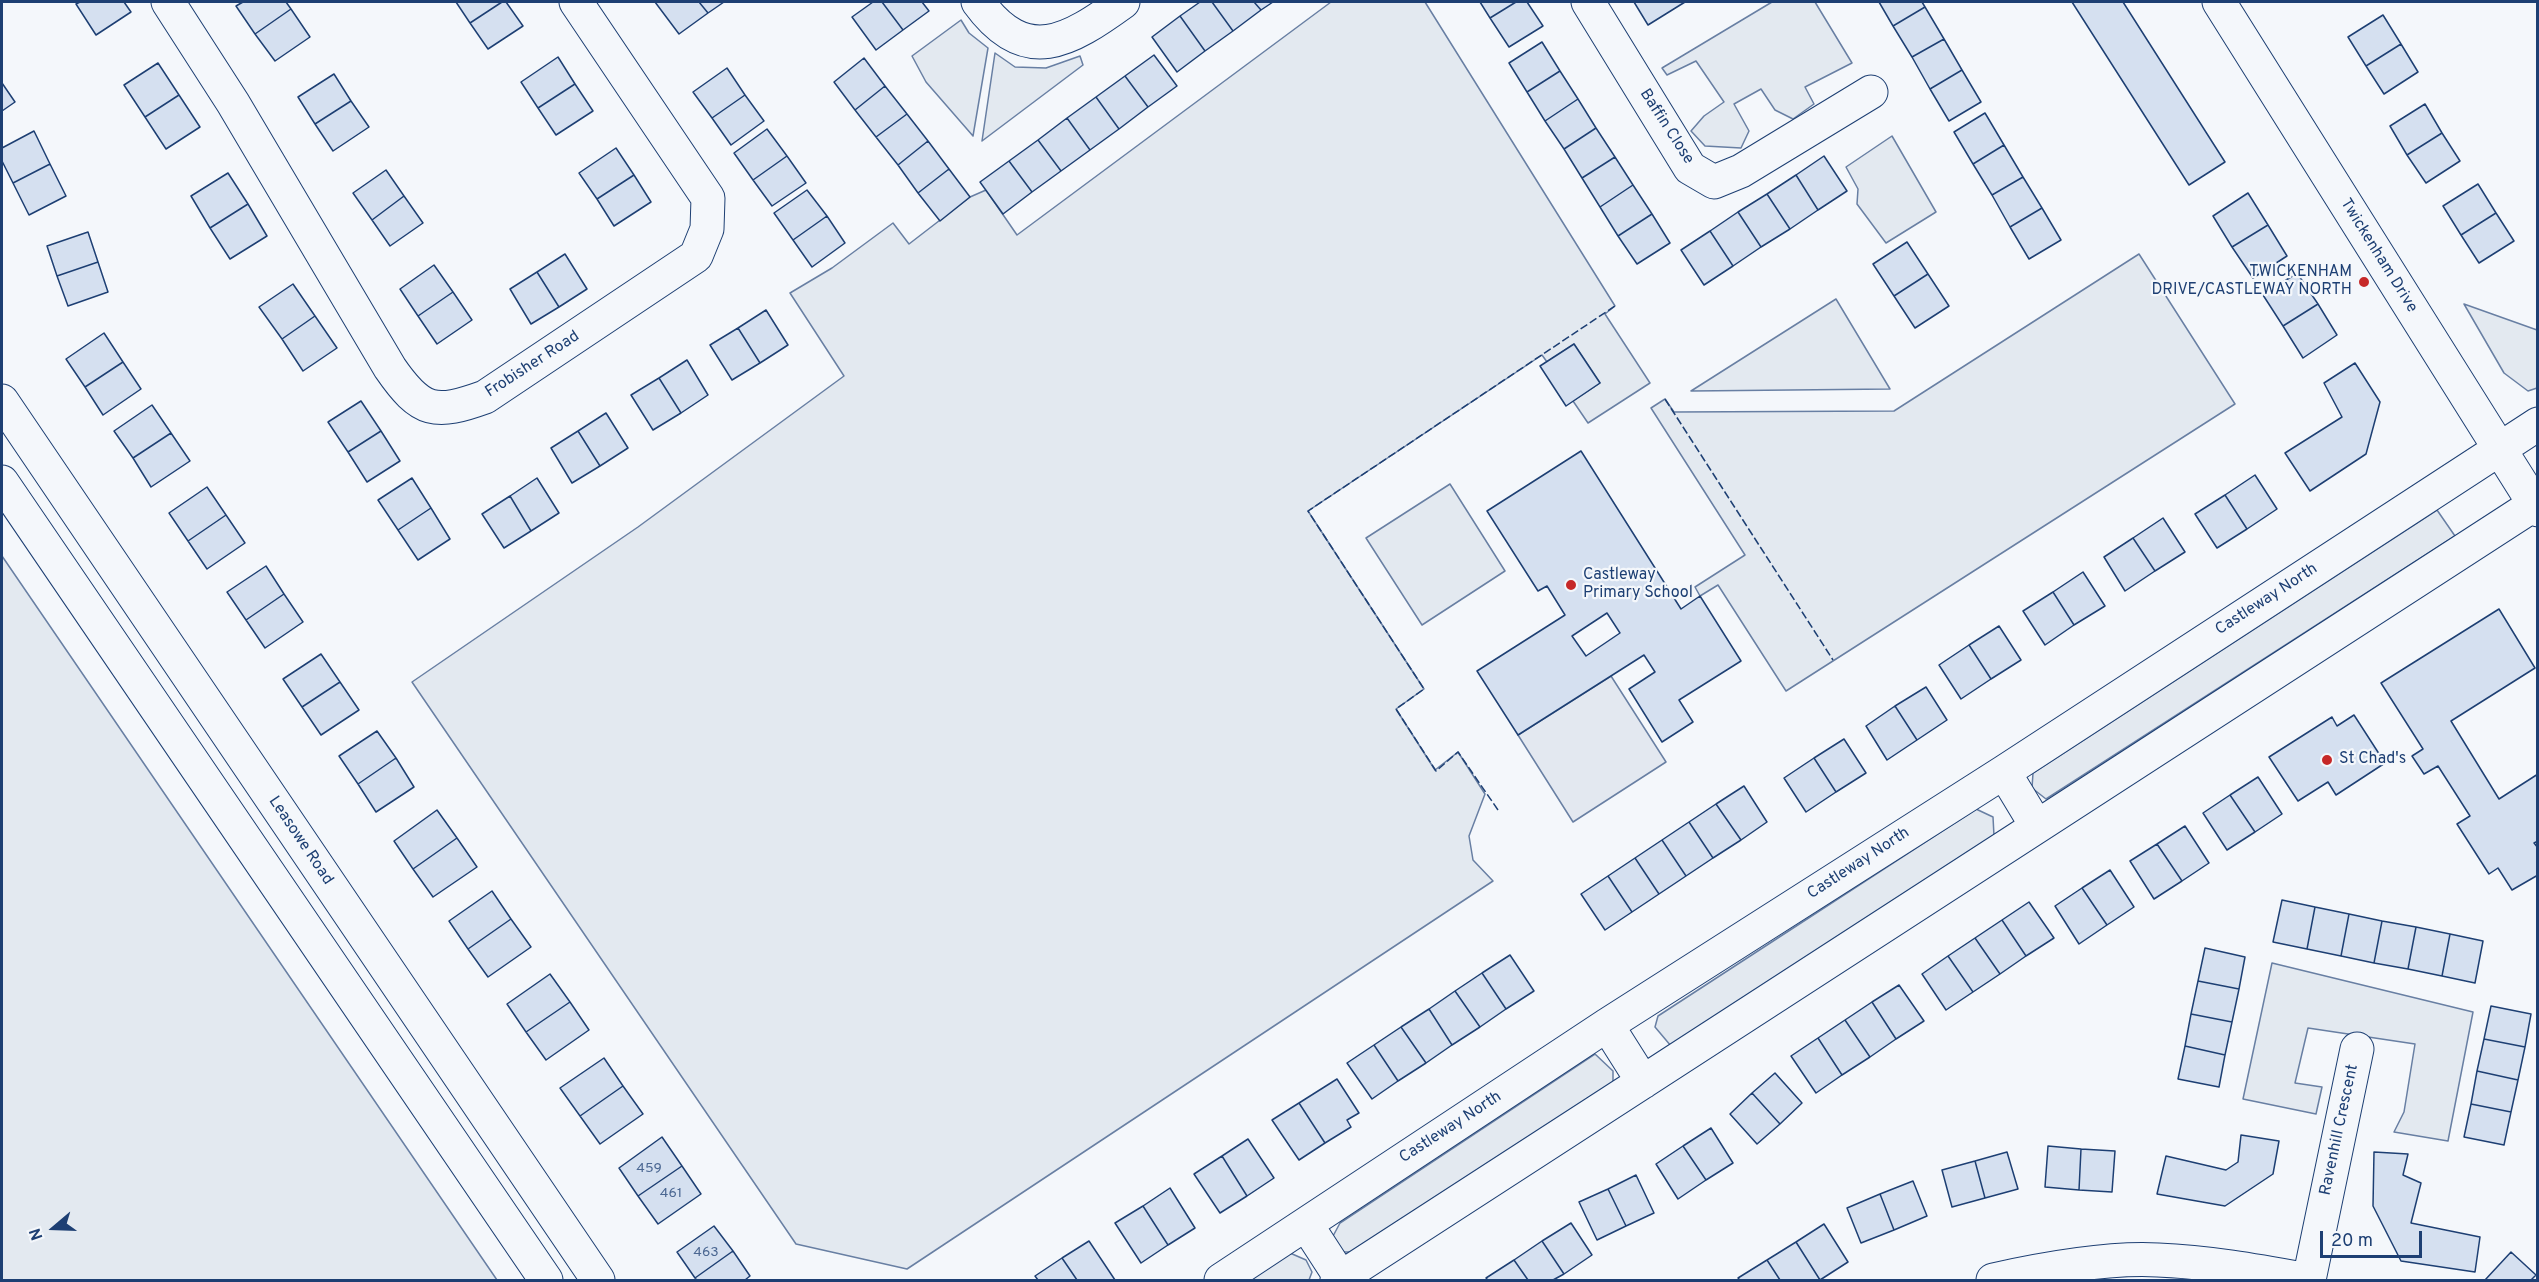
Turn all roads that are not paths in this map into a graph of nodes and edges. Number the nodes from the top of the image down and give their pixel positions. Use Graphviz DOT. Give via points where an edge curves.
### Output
graph roads {
  1 [pos="168,2"];
  2 [pos="576,2"];
  3 [pos="978,2"];
  4 [pos="1123,2"];
  5 [pos="1588,2"];
  6 [pos="2219,2"];
  7 [pos="1872,92"];
  8 [pos="2,401"];
  9 [pos="2538,424"];
  10 [pos="2498,449"];
  11 [pos="2,482"];
  12 [pos="2536,505"];
  13 [pos="2004,772"];
  14 [pos="2036,825"];
  15 [pos="1607,1025"];
  16 [pos="2357,1049"];
  17 [pos="1643,1082"];
  18 [pos="1306,1224"];
  19 [pos="1339,1279"];
  20 [pos="546,1281"];
  21 [pos="598,1281"];
  22 [pos="1221,1281"];
  23 [pos="1993,1281"];
  24 [pos="2309,1281"];
  1 -- 2 [label="street, Frobisher Road" via="233,103 390,368 406,392 431,409 459,407 485,397 696,256 707,229 708,198"];
  3 -- 4 [label="street" via="1000,28 1019,41 1028,41 1056,40 1086,29"];
  5 -- 7 [label="street, Baffin Close" via="1690,168 1714,182 1741,171"];
  6 -- 10 [label="street, Twickenham Drive"];
  8 -- 21 [label="street, Leasowe Road"];
  9 -- 10 [label="street, Castleway North"];
  10 -- 12 [label="street, Twickenham Drive"];
  10 -- 13 [label="street, Castleway North"];
  11 -- 20 [label="street"];
  12 -- 14 [label="street"];
  13 -- 14 [label="street"];
  13 -- 15 [label="street, Castleway North"];
  14 -- 17 [label="street"];
  15 -- 17 [label="street"];
  15 -- 18 [label="street, Castleway North"];
  16 -- 24 [label="street, Ravenhill Crescent"];
  17 -- 19 [label="street"];
  18 -- 19 [label="street"];
  18 -- 22 [label="street, Castleway North"];
  23 -- 24 [label="street" via="2049,1268 2155,1259 2231,1265"];
}
